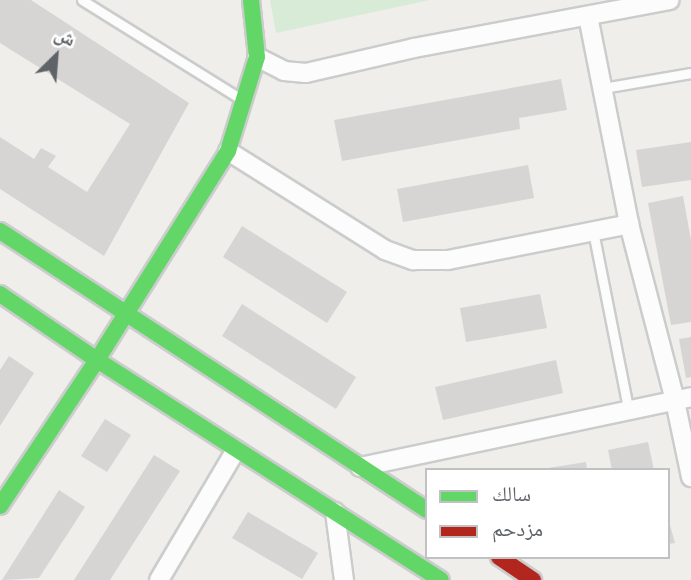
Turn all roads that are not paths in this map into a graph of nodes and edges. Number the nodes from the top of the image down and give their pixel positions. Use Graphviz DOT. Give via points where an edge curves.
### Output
graph roads {
  1 [pos="82,0"];
  2 [pos="251,0"];
  3 [pos="670,0"];
  4 [pos="588,16"];
  5 [pos="257,57"];
  6 [pos="691,73"];
  7 [pos="603,88"];
  8 [pos="244,101"];
  9 [pos="228,151"];
  10 [pos="629,224"];
  11 [pos="0,231"];
  12 [pos="593,231"];
  13 [pos="0,294"];
  14 [pos="125,313"];
  15 [pos="97,360"];
  16 [pos="683,399"];
  17 [pos="628,408"];
  18 [pos="236,450"];
  19 [pos="360,467"];
  20 [pos="691,477"];
  21 [pos="0,506"];
  22 [pos="425,509"];
  23 [pos="335,512"];
  24 [pos="502,559"];
  25 [pos="159,580"];
  26 [pos="344,580"];
  27 [pos="441,580"];
  28 [pos="533,580"];
  1 -- 8 [label="lane"];
  2 -- 5 [label="street"];
  3 -- 4 [label="street"];
  4 -- 5 [label="street" via="306,73 284,71"];
  4 -- 7 [label="street"];
  5 -- 8 [label="street"];
  6 -- 7 [label="lane"];
  7 -- 10 [label="street"];
  8 -- 9 [label="street"];
  9 -- 12 [label="street" via="385,250 413,260 448,260"];
  9 -- 14 [label="street"];
  10 -- 12 [label="street"];
  10 -- 16 [label="street"];
  11 -- 14 [label="street"];
  12 -- 17 [label="lane"];
  13 -- 15 [label="street"];
  14 -- 15 [label="street"];
  14 -- 19 [label="street"];
  15 -- 18 [label="street"];
  15 -- 21 [label="street"];
  16 -- 17 [label="street"];
  16 -- 20 [label="street"];
  17 -- 19 [label="street"];
  18 -- 23 [label="street"];
  18 -- 25 [label="street"];
  19 -- 22 [label="street"];
  23 -- 26 [label="street"];
  23 -- 27 [label="street"];
  24 -- 28 [label="street"];
}
